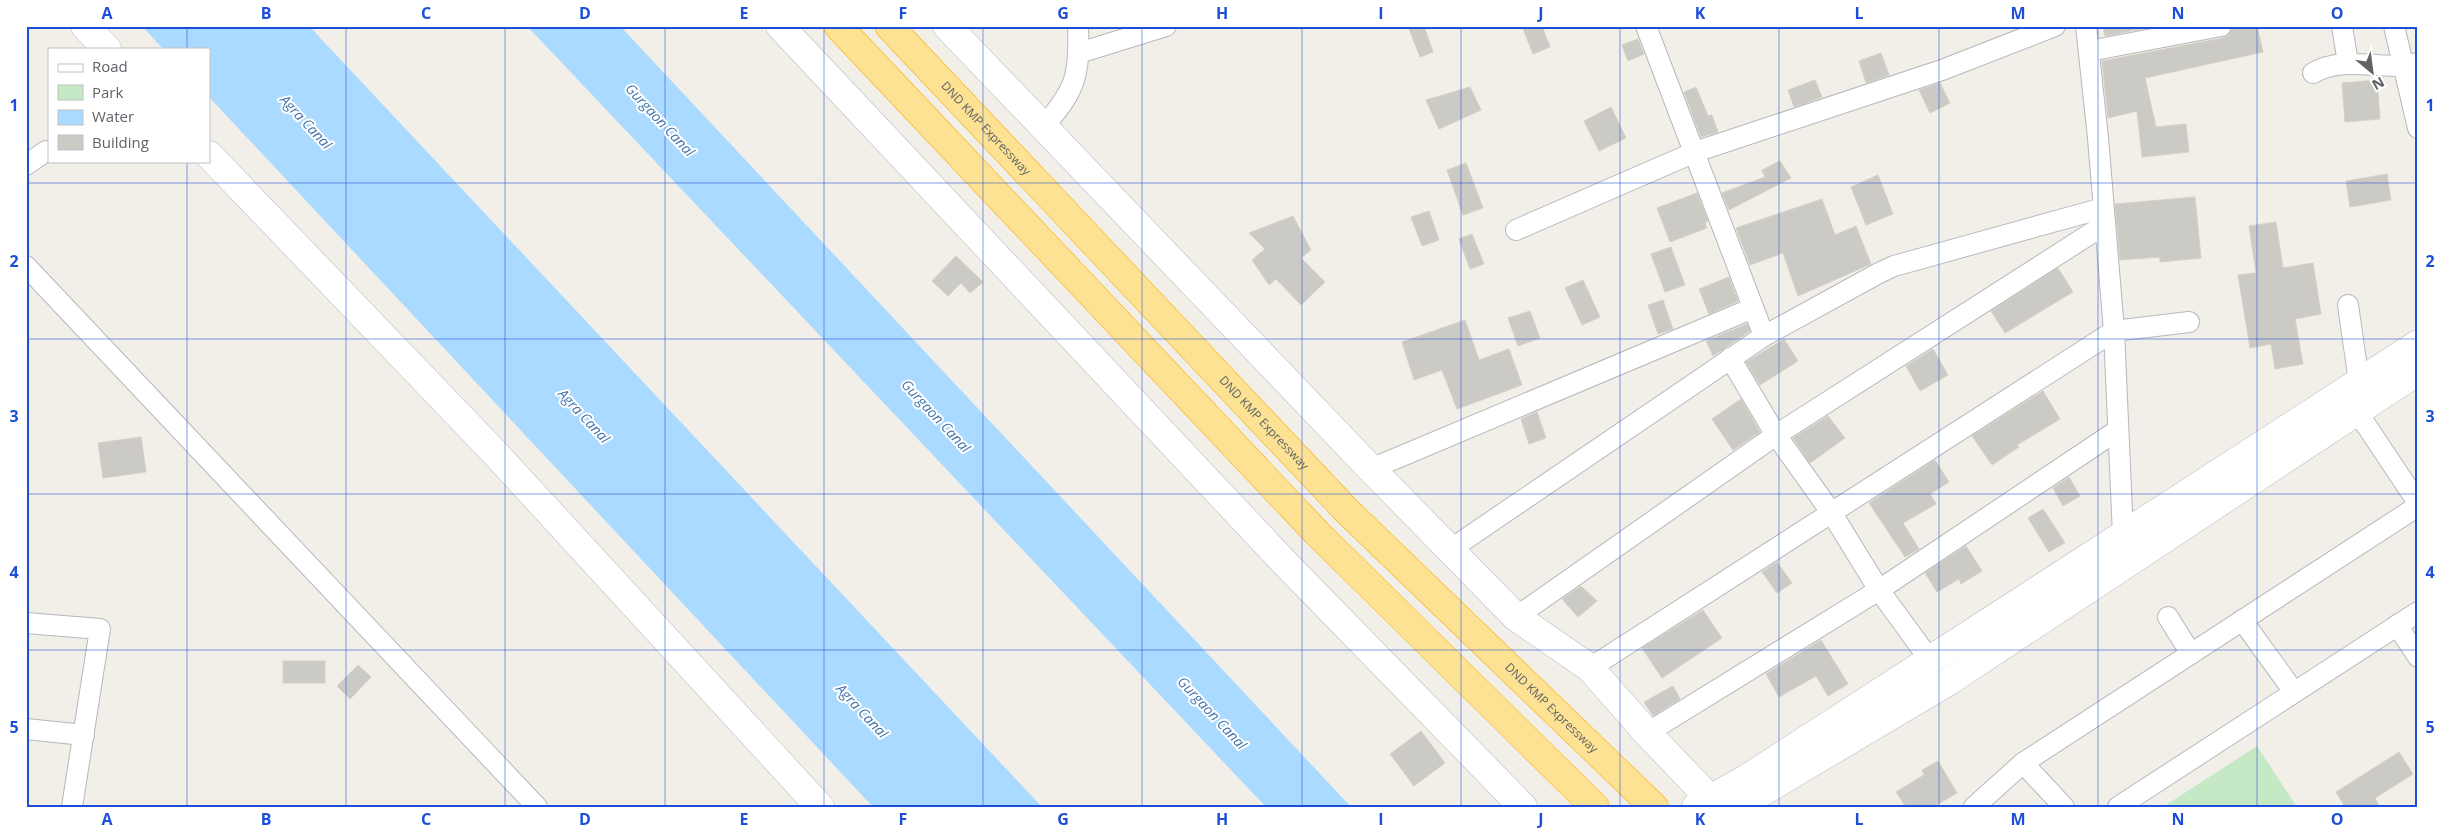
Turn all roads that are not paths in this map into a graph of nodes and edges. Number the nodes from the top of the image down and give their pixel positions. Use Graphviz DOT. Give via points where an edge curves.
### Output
graph roads {
  1 [pos="86,26"];
  2 [pos="780,26"];
  3 [pos="838,26"];
  4 [pos="889,26"];
  5 [pos="947,26"];
  6 [pos="1078,26"];
  7 [pos="1166,26"];
  8 [pos="2055,26"];
  9 [pos="2086,26"];
  10 [pos="2221,26"];
  11 [pos="2342,26"];
  12 [pos="2394,26"];
  13 [pos="1652,28"];
  14 [pos="106,48"];
  15 [pos="2089,51"];
  16 [pos="1079,53"];
  17 [pos="2348,63"];
  18 [pos="2411,65"];
  19 [pos="2313,73"];
  20 [pos="1043,127"];
  21 [pos="2418,128"];
  22 [pos="46,151"];
  23 [pos="1695,152"];
  24 [pos="210,156"];
  25 [pos="26,165"];
  26 [pos="2104,217"];
  27 [pos="1516,230"];
  28 [pos="26,266"];
  29 [pos="2348,305"];
  30 [pos="1754,308"];
  31 [pos="2189,322"];
  32 [pos="2114,331"];
  33 [pos="1764,336"];
  34 [pos="2418,344"];
  35 [pos="1730,358"];
  36 [pos="2418,371"];
  37 [pos="2359,382"];
  38 [pos="2356,410"];
  39 [pos="2118,430"];
  40 [pos="1776,435"];
  41 [pos="1371,469"];
  42 [pos="2418,504"];
  43 [pos="1831,512"];
  44 [pos="2123,535"];
  45 [pos="1451,549"];
  46 [pos="1880,590"];
  47 [pos="2418,612"];
  48 [pos="1516,617"];
  49 [pos="2168,618"];
  50 [pos="2242,620"];
  51 [pos="26,623"];
  52 [pos="2397,626"];
  53 [pos="2191,654"];
  54 [pos="2418,656"];
  55 [pos="1930,660"];
  56 [pos="1590,668"];
  57 [pos="2294,692"];
  58 [pos="26,729"];
  59 [pos="1647,734"];
  60 [pos="84,735"];
  61 [pos="2023,763"];
  62 [pos="1708,804"];
  63 [pos="72,807"];
  64 [pos="537,807"];
  65 [pos="820,807"];
  66 [pos="1523,807"];
  67 [pos="1595,807"];
  68 [pos="1654,807"];
  69 [pos="1737,807"];
  70 [pos="1974,807"];
  71 [pos="2064,807"];
  72 [pos="2118,807"];
  1 -- 14 [label="street"];
  2 -- 66 [label="street" via="1282,560"];
  3 -- 67 [label="highway" via="1317,533"];
  4 -- 68 [label="highway, DND KMP Expressway" via="1347,511"];
  5 -- 20 [label="street"];
  6 -- 16 [label="street"];
  7 -- 16 [label="street"];
  8 -- 23 [label="street" via="1942,70"];
  9 -- 15 [label="street"];
  10 -- 15 [label="street"];
  11 -- 17 [label="street"];
  12 -- 18 [label="street"];
  13 -- 23 [label="street"];
  15 -- 26 [label="street"];
  16 -- 20 [label="street" via="1071,91"];
  17 -- 18 [label="street"];
  17 -- 19 [label="street" via="2324,67"];
  18 -- 21 [label="street"];
  20 -- 41 [label="street"];
  22 -- 25 [label="street"];
  23 -- 27 [label="street"];
  23 -- 30 [label="street"];
  24 -- 65 [label="street" via="495,453"];
  26 -- 32 [label="street"];
  26 -- 33 [label="street" via="1894,266"];
  26 -- 40 [label="street"];
  28 -- 64 [label="street"];
  29 -- 37 [label="street"];
  30 -- 33 [label="street"];
  30 -- 41 [label="street"];
  31 -- 32 [label="street"];
  32 -- 39 [label="street"];
  32 -- 43 [label="street"];
  33 -- 35 [label="street"];
  34 -- 37 [label="street"];
  35 -- 40 [label="street"];
  35 -- 45 [label="street"];
  36 -- 38 [label="street"];
  37 -- 44 [label="street"];
  38 -- 42 [label="street"];
  38 -- 69 [label="street" via="1949,681"];
  39 -- 44 [label="street"];
  39 -- 46 [label="street"];
  40 -- 43 [label="street"];
  40 -- 48 [label="street"];
  41 -- 45 [label="street"];
  42 -- 50 [label="street"];
  43 -- 46 [label="street"];
  43 -- 56 [label="street"];
  44 -- 55 [label="street"];
  45 -- 48 [label="street"];
  46 -- 55 [label="street"];
  46 -- 59 [label="street"];
  47 -- 52 [label="street"];
  48 -- 56 [label="street"];
  49 -- 53 [label="street"];
  50 -- 53 [label="street"];
  50 -- 57 [label="street"];
  51 -- 60 [label="street" via="100,629"];
  52 -- 54 [label="street"];
  52 -- 57 [label="street"];
  53 -- 61 [label="street"];
  55 -- 62 [label="street"];
  56 -- 59 [label="street"];
  57 -- 72 [label="street"];
  58 -- 60 [label="street"];
  59 -- 62 [label="street"];
  60 -- 63 [label="street"];
  61 -- 70 [label="street"];
  61 -- 71 [label="street"];
}
